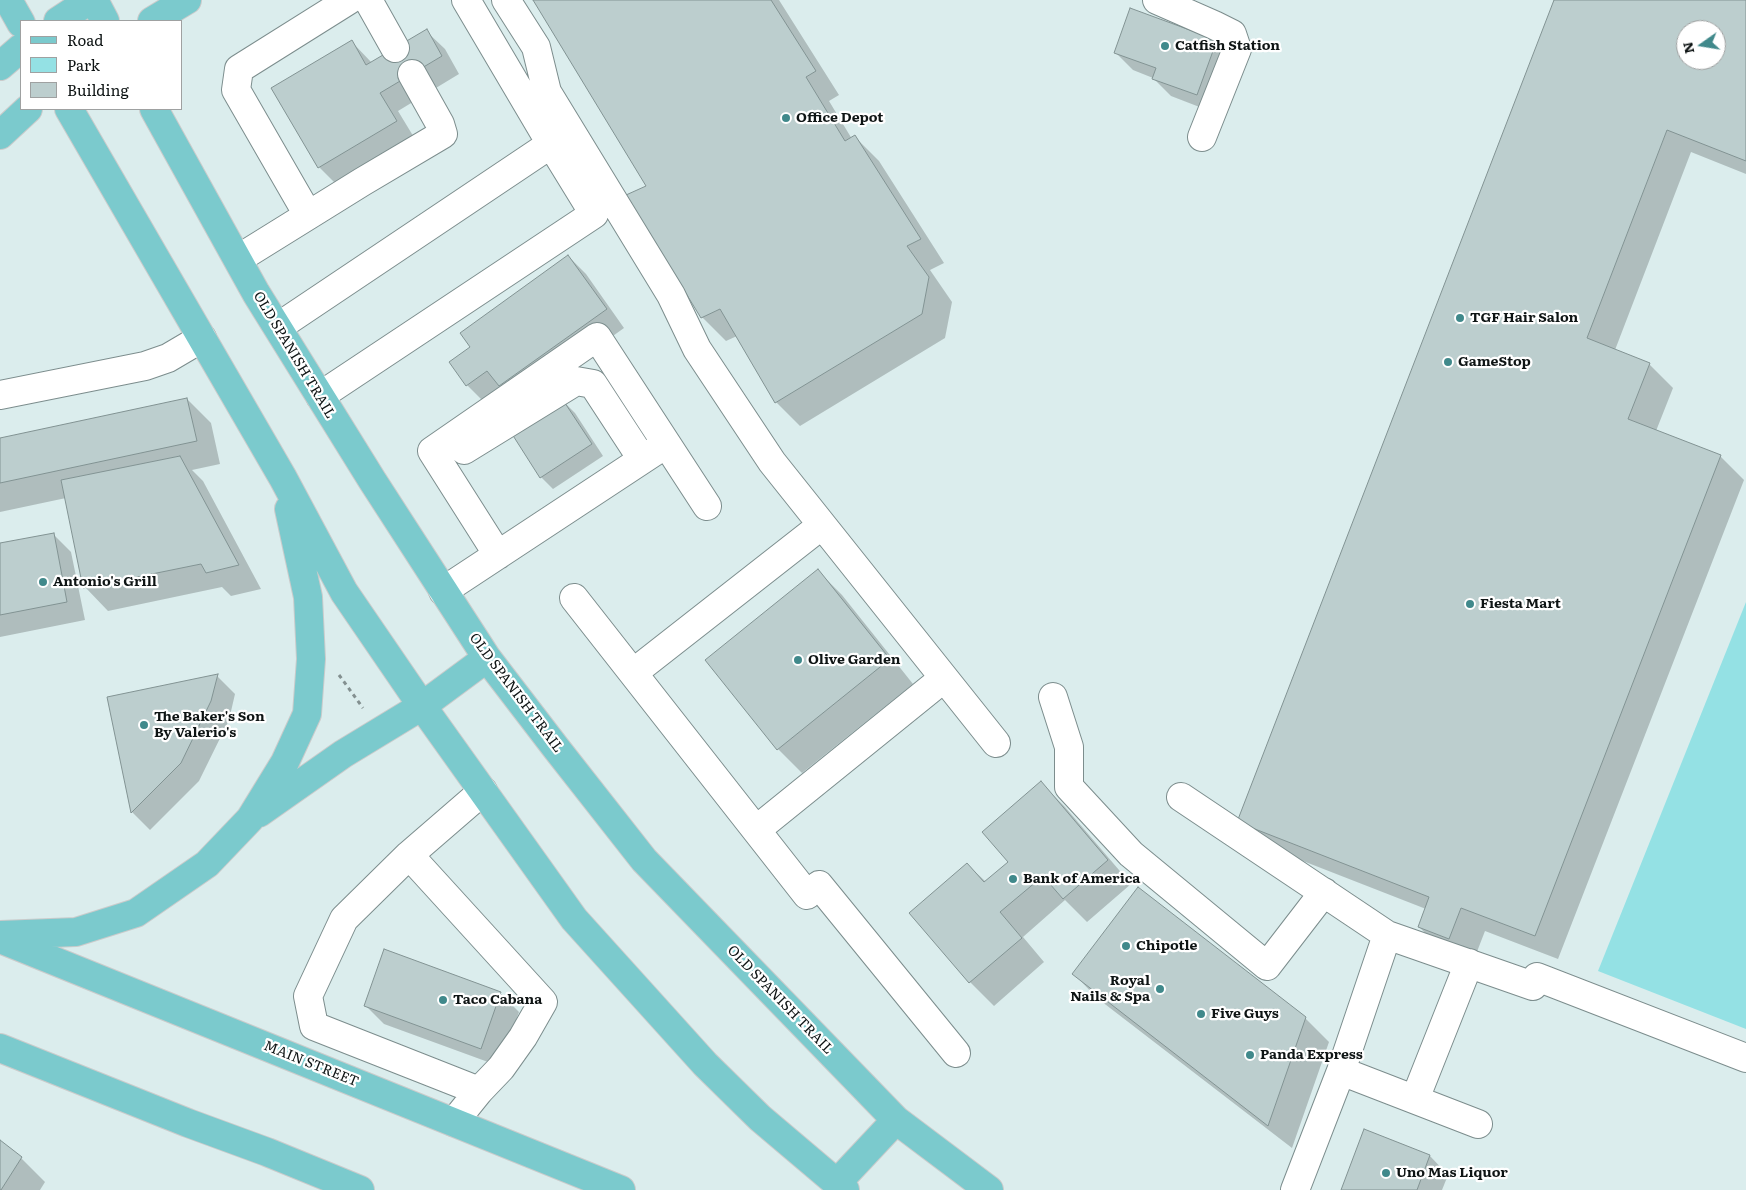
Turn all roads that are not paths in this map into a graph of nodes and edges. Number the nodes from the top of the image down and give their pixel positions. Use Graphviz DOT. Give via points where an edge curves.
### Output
graph roads {
  1 [pos="8,0"];
  2 [pos="90,0"];
  3 [pos="94,0"];
  4 [pos="187,0"];
  5 [pos="349,0"];
  6 [pos="368,0"];
  7 [pos="466,0"];
  8 [pos="506,0"];
  9 [pos="1157,0"];
  10 [pos="60,20"];
  11 [pos="104,20"];
  12 [pos="154,20"];
  13 [pos="20,21"];
  14 [pos="395,48"];
  15 [pos="20,49"];
  16 [pos="0,66"];
  17 [pos="412,74"];
  18 [pos="27,110"];
  19 [pos="70,110"];
  20 [pos="155,110"];
  21 [pos="0,135"];
  22 [pos="561,137"];
  23 [pos="1202,137"];
  24 [pos="308,215"];
  25 [pos="238,259"];
  26 [pos="278,327"];
  27 [pos="202,338"];
  28 [pos="0,395"];
  29 [pos="320,396"];
  30 [pos="666,444"];
  31 [pos="642,459"];
  32 [pos="441,465"];
  33 [pos="283,478"];
  34 [pos="707,506"];
  35 [pos="822,525"];
  36 [pos="498,555"];
  37 [pos="443,591"];
  38 [pos="574,598"];
  39 [pos="487,658"];
  40 [pos="633,673"];
  41 [pos="944,678"];
  42 [pos="1052,697"];
  43 [pos="422,706"];
  44 [pos="996,743"];
  45 [pos="483,791"];
  46 [pos="1181,797"];
  47 [pos="250,819"];
  48 [pos="756,830"];
  49 [pos="409,855"];
  50 [pos="1324,892"];
  51 [pos="0,935"];
  52 [pos="1387,935"];
  53 [pos="0,939"];
  54 [pos="1469,963"];
  55 [pos="0,1048"];
  56 [pos="956,1054"];
  57 [pos="1746,1058"];
  58 [pos="1341,1070"];
  59 [pos="480,1091"];
  60 [pos="1415,1099"];
  61 [pos="896,1120"];
  62 [pos="454,1122"];
  63 [pos="1478,1124"];
  64 [pos="840,1187"];
  65 [pos="360,1190"];
  66 [pos="621,1190"];
  67 [pos="988,1190"];
  68 [pos="1296,1190"];
  1 -- 13 [label="main road"];
  2 -- 10 [label="main road"];
  3 -- 11 [label="main road"];
  4 -- 12 [label="main road"];
  5 -- 24 [label="lane" via="238,69 236,90"];
  6 -- 14 [label="lane"];
  7 -- 22 [label="lane"];
  8 -- 22 [label="lane" via="536,47"];
  9 -- 23 [label="lane" via="1232,34 1237,49"];
  15 -- 16 [label="main road"];
  17 -- 24 [label="lane" via="443,134"];
  18 -- 21 [label="main road"];
  19 -- 27 [label="main road"];
  20 -- 25 [label="main road, OLD SPANISH TRAIL"];
  22 -- 26 [label="lane"];
  22 -- 29 [label="lane" via="594,214"];
  22 -- 35 [label="lane" via="671,295 696,349 772,462"];
  24 -- 25 [label="lane"];
  25 -- 26 [label="main road, OLD SPANISH TRAIL"];
  26 -- 29 [label="main road, OLD SPANISH TRAIL"];
  27 -- 28 [label="lane" via="168,358 145,366"];
  27 -- 33 [label="main road"];
  29 -- 37 [label="main road, OLD SPANISH TRAIL"];
  30 -- 31 [label="lane"];
  30 -- 32 [label="lane" via="597,337 432,451"];
  30 -- 34 [label="lane"];
  31 -- 32 [label="lane" via="593,384 576,381"];
  31 -- 36 [label="lane"];
  32 -- 36 [label="lane"];
  33 -- 43 [label="main road" via="344,592"];
  33 -- 47 [label="main road" via="308,597 310,659 306,714 285,762"];
  35 -- 40 [label="lane"];
  35 -- 41 [label="lane"];
  36 -- 37 [label="lane"];
  37 -- 39 [label="main road, OLD SPANISH TRAIL"];
  38 -- 40 [label="lane"];
  39 -- 43 [label="main road"];
  39 -- 61 [label="main road, OLD SPANISH TRAIL" via="644,860"];
  40 -- 48 [label="lane"];
  41 -- 44 [label="lane"];
  41 -- 48 [label="lane"];
  42 -- 50 [label="lane" via="1069,747 1069,787 1131,854 1267,966"];
  43 -- 45 [label="main road"];
  43 -- 47 [label="main road" via="343,754"];
  45 -- 49 [label="lane"];
  45 -- 64 [label="main road" via="574,919 644,998 704,1064"];
  46 -- 50 [label="lane"];
  47 -- 51 [label="main road" via="208,864 136,913 76,932"];
  48 -- 56 [label="lane" via="813,890"];
  49 -- 59 [label="lane" via="543,1002 524,1037"];
  49 -- 59 [label="lane" via="344,919 308,996 314,1026"];
  50 -- 52 [label="lane"];
  52 -- 54 [label="lane"];
  52 -- 58 [label="lane"];
  53 -- 62 [label="main road, MAIN STREET"];
  54 -- 57 [label="lane" via="1535,982"];
  54 -- 60 [label="lane"];
  55 -- 65 [label="main road"];
  58 -- 60 [label="lane"];
  58 -- 68 [label="lane"];
  59 -- 62 [label="lane"];
  60 -- 63 [label="lane"];
  61 -- 64 [label="main road"];
  61 -- 67 [label="main road, OLD SPANISH TRAIL"];
  62 -- 66 [label="main road, MAIN STREET"];
}
